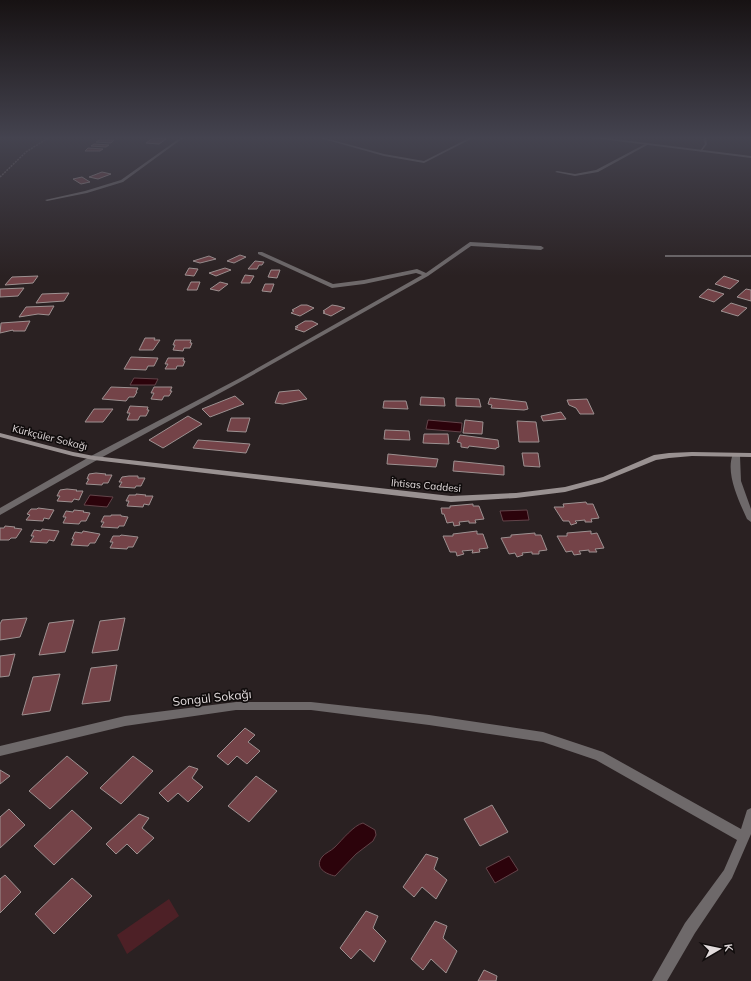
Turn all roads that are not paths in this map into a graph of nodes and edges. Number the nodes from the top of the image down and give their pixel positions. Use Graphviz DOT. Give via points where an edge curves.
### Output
graph roads {
  1 [pos="113,184"];
  2 [pos="47,200"];
  3 [pos="541,248"];
  4 [pos="260,253"];
  5 [pos="666,256"];
  6 [pos="751,256"];
  7 [pos="426,275"];
  8 [pos="0,435"];
  9 [pos="751,455"];
  10 [pos="736,456"];
  11 [pos="94,458"];
  12 [pos="0,512"];
  13 [pos="751,519"];
  14 [pos="0,751"];
  15 [pos="751,814"];
  16 [pos="744,837"];
  17 [pos="660,981"];
  1 -- 2 [label="lane"];
  3 -- 7 [label="street" via="470,244"];
  4 -- 7 [label="street" via="332,286 417,271"];
  5 -- 6 [label="lane"];
  7 -- 11 [label="street" via="242,379"];
  8 -- 11 [label="street, Kürkçüler Sokağı"];
  9 -- 10 [label="street, İhtisas Caddesi"];
  10 -- 11 [label="street, İhtisas Caddesi" via="686,454 656,458 580,486 532,494 451,499"];
  10 -- 13 [label="street" via="736,482"];
  11 -- 12 [label="street"];
  14 -- 16 [label="street, Songül Sokağı" via="125,721 236,706 311,706 542,737 599,756"];
  15 -- 16 [label="street"];
  16 -- 17 [label="street" via="728,874 690,928"];
}
